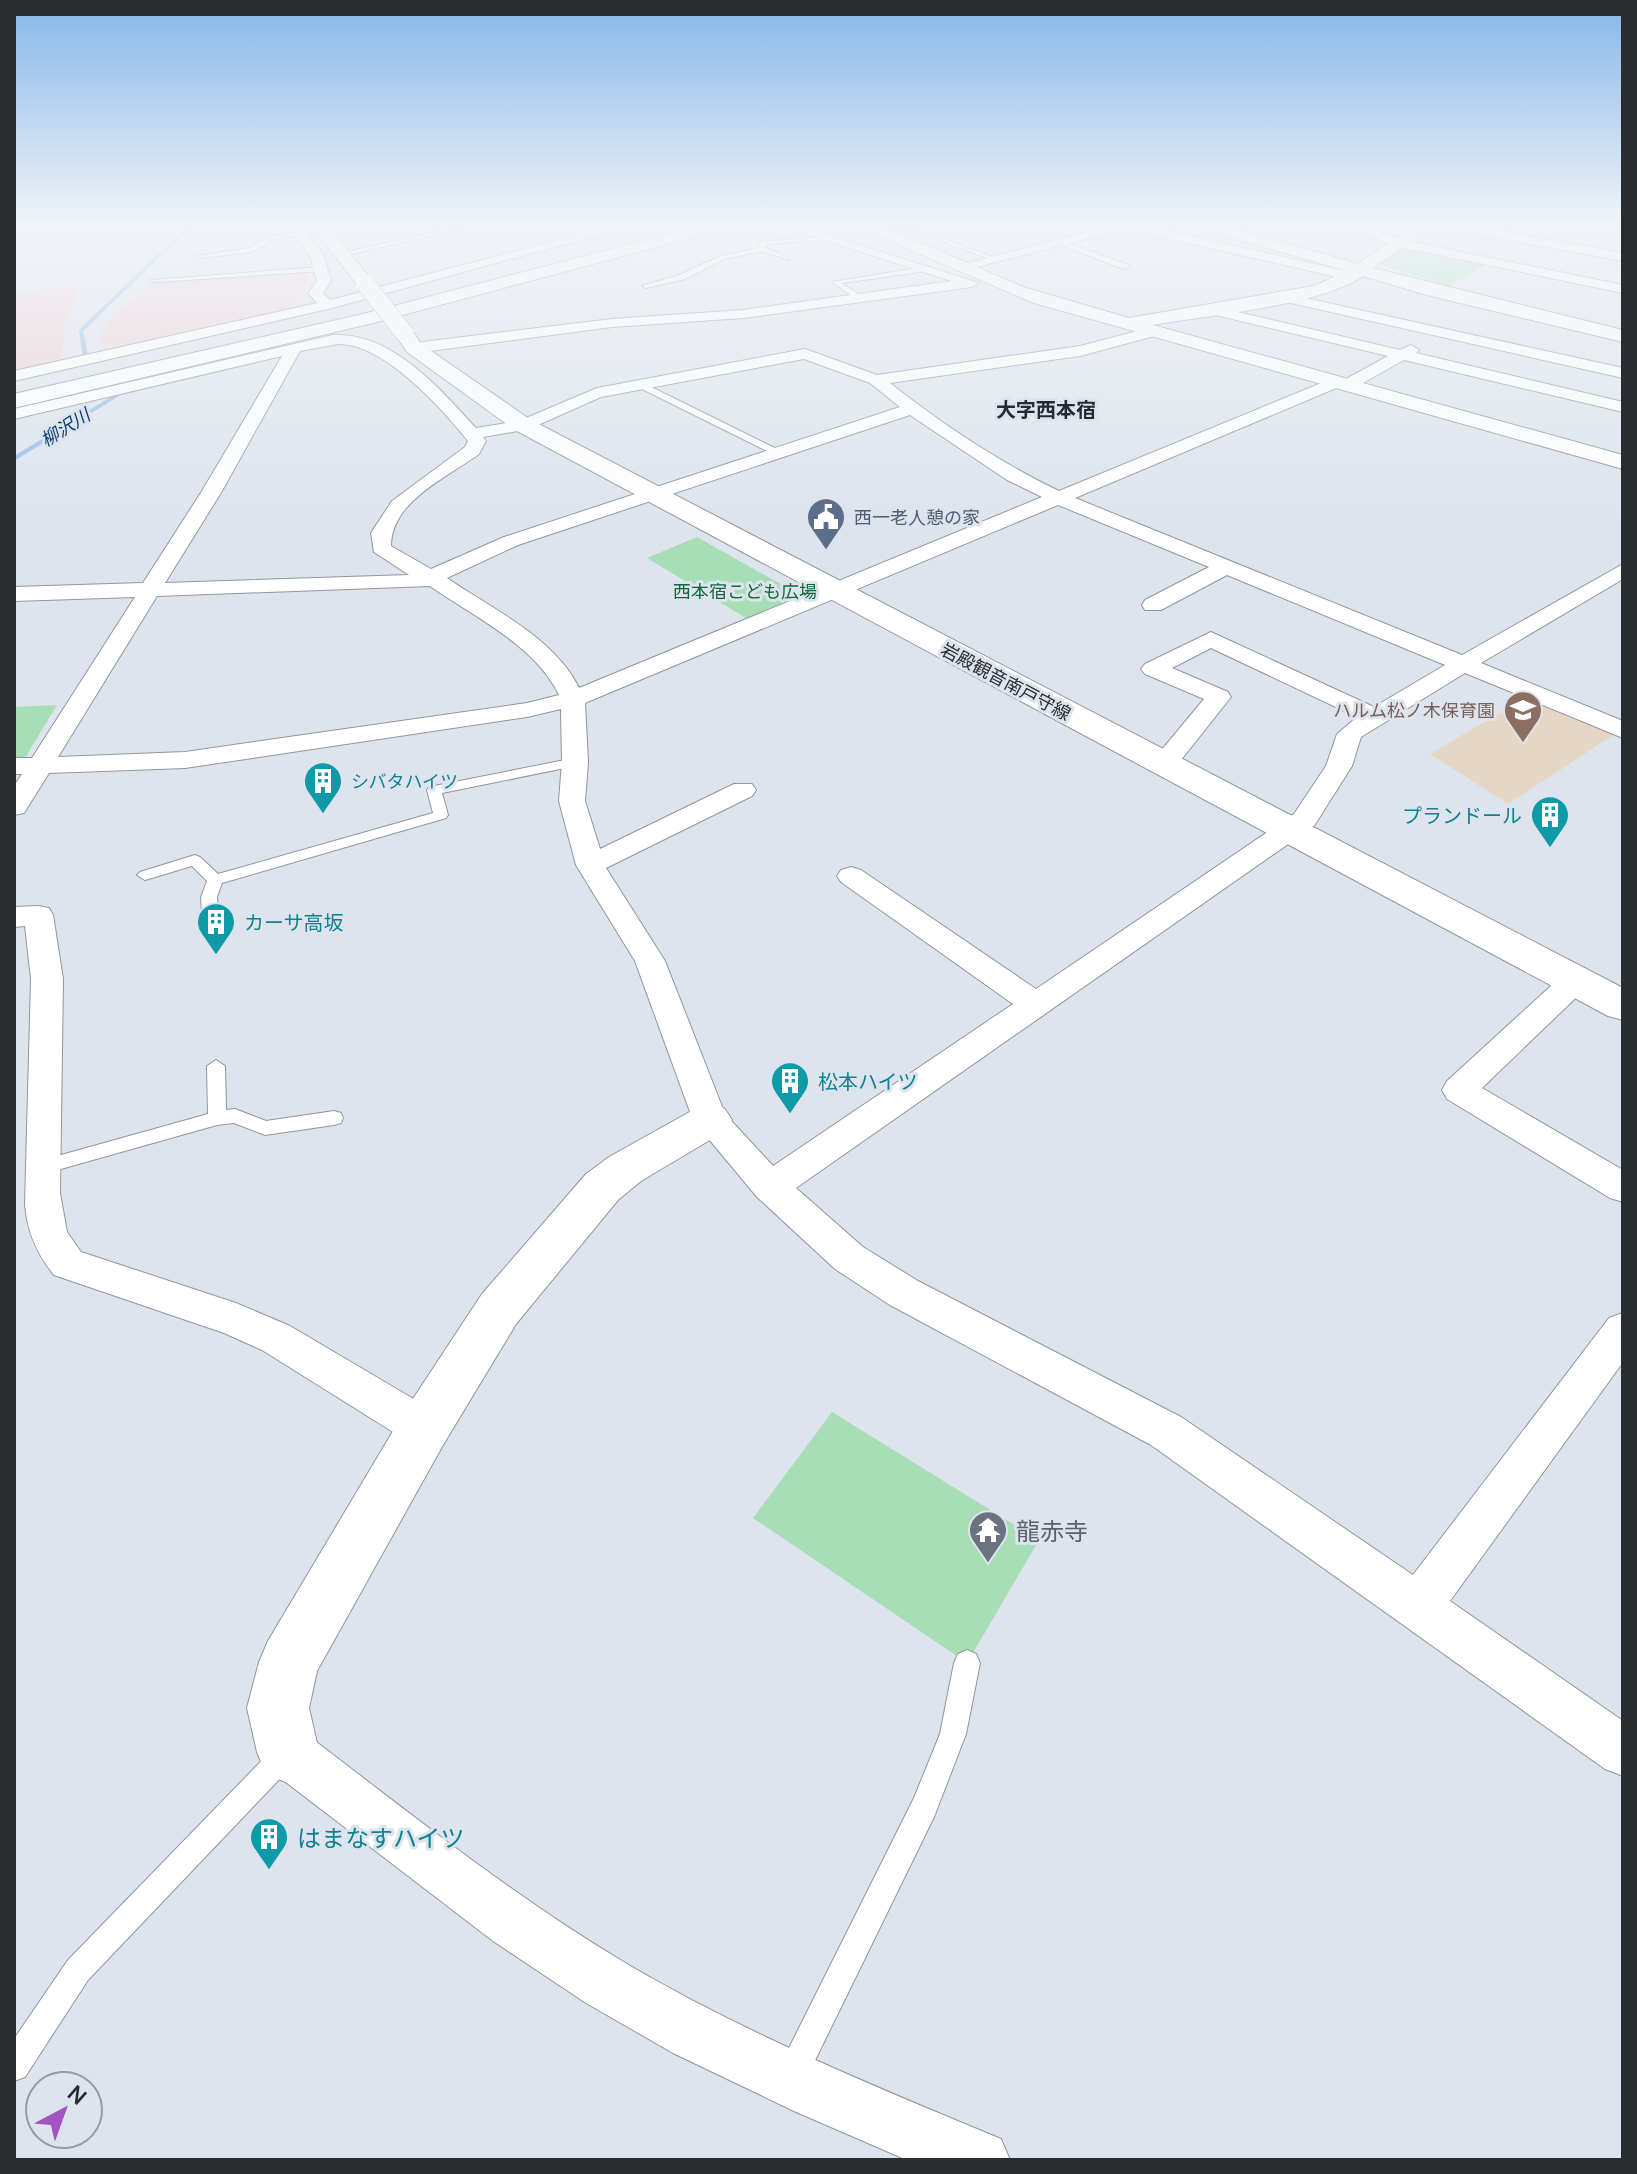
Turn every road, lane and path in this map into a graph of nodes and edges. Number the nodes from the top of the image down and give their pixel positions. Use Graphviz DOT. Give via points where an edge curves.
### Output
graph roads {
  1 [pos="237,325"];
  2 [pos="282,325"];
  3 [pos="338,325"];
  4 [pos="398,325"];
  5 [pos="584,325"];
  6 [pos="761,325"];
  7 [pos="1132,325"];
  8 [pos="1277,325"];
  9 [pos="1412,325"];
  10 [pos="1578,325"];
  11 [pos="1153,332"];
  12 [pos="1442,332"];
  13 [pos="1623,336"];
  14 [pos="410,341"];
  15 [pos="293,350"];
  16 [pos="805,354"];
  17 [pos="1402,355"];
  18 [pos="1623,373"];
  19 [pos="14,376"];
  20 [pos="876,380"];
  21 [pos="1343,384"];
  22 [pos="641,385"];
  23 [pos="14,387"];
  24 [pos="14,401"];
  25 [pos="1623,407"];
  26 [pos="912,409"];
  27 [pos="14,414"];
  28 [pos="523,425"];
  29 [pos="472,434"];
  30 [pos="780,454"];
  31 [pos="1623,462"];
  32 [pos="654,496"];
  33 [pos="1059,498"];
  34 [pos="1226,567"];
  35 [pos="1623,570"];
  36 [pos="434,579"];
  37 [pos="147,590"];
  38 [pos="834,590"];
  39 [pos="14,594"];
  40 [pos="1153,605"];
  41 [pos="1465,665"];
  42 [pos="573,699"];
  43 [pos="1374,716"];
  44 [pos="1623,730"];
  45 [pos="575,762"];
  46 [pos="1164,764"];
  47 [pos="14,766"];
  48 [pos="39,766"];
  49 [pos="743,790"];
  50 [pos="14,807"];
  51 [pos="1289,831"];
  52 [pos="590,865"];
  53 [pos="145,875"];
  54 [pos="851,876"];
  55 [pos="215,880"];
  56 [pos="14,917"];
  57 [pos="211,929"];
  58 [pos="1575,981"];
  59 [pos="1037,1005"];
  60 [pos="1623,1006"];
  61 [pos="216,1066"];
  62 [pos="217,1118"];
  63 [pos="334,1118"];
  64 [pos="710,1120"];
  65 [pos="43,1167"];
  66 [pos="770,1187"];
  67 [pos="1623,1188"];
  68 [pos="1623,1330"];
  69 [pos="424,1428"];
  70 [pos="1418,1606"];
  71 [pos="967,1663"];
  72 [pos="1623,1751"];
  73 [pos="288,1752"];
  74 [pos="14,2066"];
  75 [pos="789,2081"];
  76 [pos="980,2160"];
  1 -- 19 [label="street"];
  2 -- 23 [label="main road"];
  3 -- 24 [label="main road"];
  4 -- 14 [label="main road, 岩殿観音南戸守線, bridge"];
  5 -- 14 [label="street"];
  6 -- 16 [label="street"];
  7 -- 11 [label="street"];
  8 -- 17 [label="street"];
  9 -- 12 [label="street"];
  10 -- 13 [label="street"];
  11 -- 20 [label="street" via="1080,351"];
  11 -- 21 [label="street"];
  12 -- 17 [label="street"];
  12 -- 18 [label="street"];
  14 -- 28 [label="main road, 岩殿観音南戸守線"];
  15 -- 27 [label="street"];
  15 -- 29 [label="street" via="328,340 366,344 441,400"];
  15 -- 37 [label="street" via="212,491"];
  16 -- 20 [label="street"];
  16 -- 22 [label="street"];
  17 -- 21 [label="street"];
  17 -- 25 [label="street"];
  20 -- 26 [label="street"];
  21 -- 31 [label="street"];
  21 -- 33 [label="street"];
  22 -- 28 [label="street" via="586,396"];
  22 -- 30 [label="lane"];
  26 -- 30 [label="street"];
  26 -- 33 [label="street" via="1014,476"];
  28 -- 29 [label="street"];
  28 -- 32 [label="main road, 岩殿観音南戸守線"];
  29 -- 36 [label="street" via="477,441 473,450 389,514 378,536 381,548"];
  30 -- 32 [label="street"];
  32 -- 36 [label="street" via="511,541"];
  32 -- 38 [label="main road, 岩殿観音南戸守線"];
  33 -- 34 [label="street"];
  33 -- 38 [label="street"];
  34 -- 40 [label="street"];
  34 -- 41 [label="street"];
  35 -- 41 [label="street"];
  36 -- 37 [label="street"];
  36 -- 42 [label="street" via="540,652"];
  37 -- 39 [label="street"];
  37 -- 48 [label="street"];
  38 -- 42 [label="street"];
  38 -- 46 [label="main road, 岩殿観音南戸守線"];
  41 -- 43 [label="street"];
  41 -- 44 [label="street"];
  42 -- 45 [label="street"];
  42 -- 48 [label="street" via="185,760"];
  43 -- 46 [label="street" via="1211,639 1153,669 1219,697"];
  43 -- 51 [label="street" via="1350,734 1339,766 1304,820"];
  45 -- 52 [label="street" via="572,801"];
  45 -- 55 [label="lane" via="434,790 441,815"];
  46 -- 51 [label="main road, 岩殿観音南戸守線"];
  47 -- 48 [label="street"];
  48 -- 50 [label="street"];
  49 -- 52 [label="street"];
  51 -- 58 [label="main road, 岩殿観音南戸守線"];
  51 -- 59 [label="street"];
  52 -- 64 [label="street" via="650,961"];
  53 -- 55 [label="lane" via="195,860"];
  54 -- 59 [label="street"];
  55 -- 57 [label="lane" via="209,897"];
  56 -- 65 [label="street" via="38,915 47,979"];
  58 -- 60 [label="main road, 岩殿観音南戸守線"];
  58 -- 67 [label="street" via="1459,1090"];
  59 -- 66 [label="street"];
  61 -- 62 [label="lane"];
  62 -- 63 [label="lane" via="235,1116 265,1128"];
  62 -- 65 [label="lane"];
  64 -- 66 [label="street"];
  64 -- 69 [label="street" via="602,1187 499,1309"];
  65 -- 69 [label="street" via="45,1224 52,1247 68,1264 263,1332"];
  66 -- 70 [label="street" via="849,1258 958,1323 1166,1431"];
  68 -- 70 [label="street"];
  69 -- 73 [label="street" via="289,1662 278,1708"];
  70 -- 72 [label="street"];
  71 -- 75 [label="lane" via="953,1734 924,1807"];
  73 -- 74 [label="lane" via="78,1970"];
  73 -- 75 [label="street" via="503,1917 652,2010"];
  75 -- 76 [label="street"];
}
